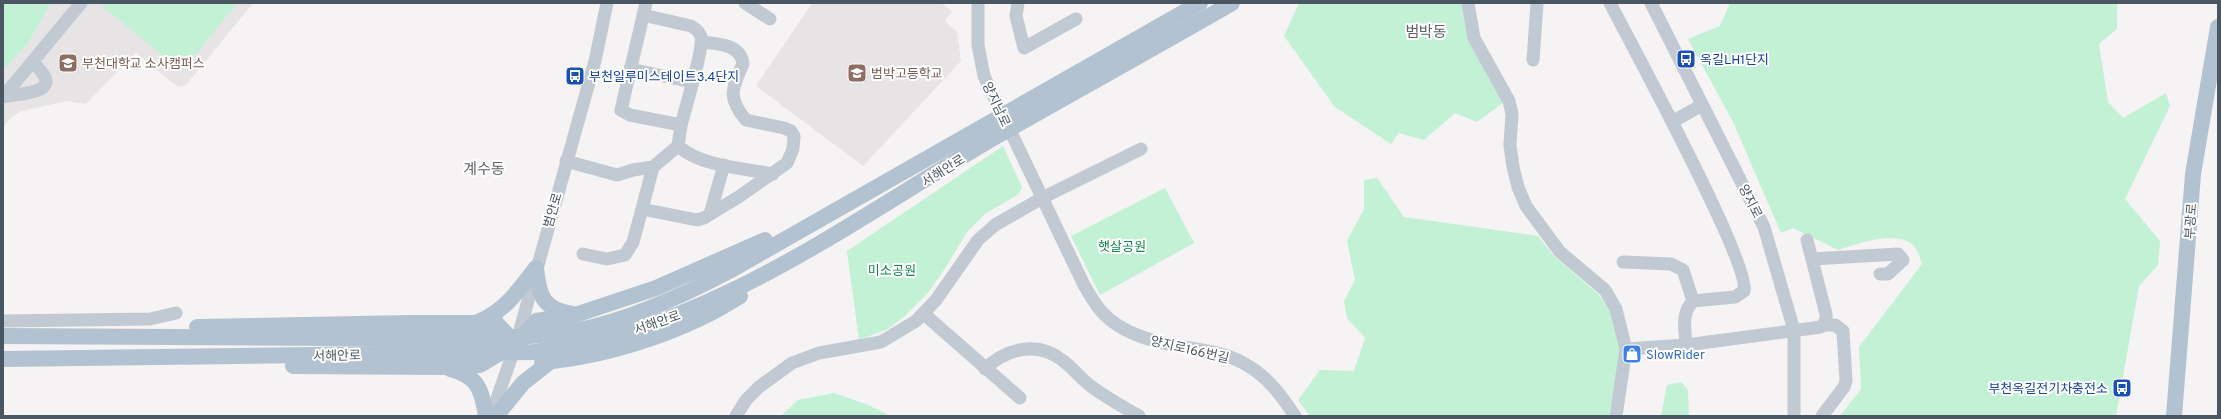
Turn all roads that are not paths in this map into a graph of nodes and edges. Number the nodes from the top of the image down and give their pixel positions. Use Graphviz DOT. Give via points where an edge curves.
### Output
graph roads {
  1 [pos="81,3"];
  2 [pos="608,3"];
  3 [pos="745,3"];
  4 [pos="978,3"];
  5 [pos="1018,3"];
  6 [pos="1200,3"];
  7 [pos="1232,3"];
  8 [pos="1468,3"];
  9 [pos="1537,3"];
  10 [pos="1610,3"];
  11 [pos="1651,3"];
  12 [pos="644,9"];
  13 [pos="770,19"];
  14 [pos="1076,19"];
  15 [pos="2218,27"];
  16 [pos="701,42"];
  17 [pos="1533,60"];
  18 [pos="32,62"];
  19 [pos="630,69"];
  20 [pos="2214,70"];
  21 [pos="692,82"];
  22 [pos="3,97"];
  23 [pos="1702,105"];
  24 [pos="1672,122"];
  25 [pos="681,125"];
  26 [pos="678,146"];
  27 [pos="1141,149"];
  28 [pos="566,161"];
  29 [pos="724,165"];
  30 [pos="653,167"];
  31 [pos="773,174"];
  32 [pos="1042,198"];
  33 [pos="642,209"];
  34 [pos="836,209"];
  35 [pos="710,214"];
  36 [pos="847,229"];
  37 [pos="1807,240"];
  38 [pos="583,254"];
  39 [pos="1812,259"];
  40 [pos="1623,262"];
  41 [pos="536,268"];
  42 [pos="1880,274"];
  43 [pos="1693,301"];
  44 [pos="176,313"];
  45 [pos="924,314"];
  46 [pos="575,315"];
  47 [pos="3,321"];
  48 [pos="474,323"];
  49 [pos="1824,325"];
  50 [pos="1794,330"];
  51 [pos="3,336"];
  52 [pos="81,337"];
  53 [pos="516,344"];
  54 [pos="1686,345"];
  55 [pos="483,346"];
  56 [pos="1626,349"];
  57 [pos="82,358"];
  58 [pos="3,359"];
  59 [pos="551,361"];
  60 [pos="440,367"];
  61 [pos="985,369"];
  62 [pos="1020,398"];
  63 [pos="486,416"];
  64 [pos="491,416"];
  65 [pos="496,416"];
  66 [pos="736,416"];
  67 [pos="1139,416"];
  68 [pos="1296,416"];
  69 [pos="1616,416"];
  70 [pos="1794,416"];
  71 [pos="1822,416"];
  72 [pos="2174,416"];
  1 -- 18 [label="street"];
  2 -- 28 [label="street, 범안로" via="595,61"];
  3 -- 13 [label="street"];
  4 -- 32 [label="street, 양지남로" via="978,45 984,76"];
  5 -- 14 [label="street" via="1016,16 1024,48"];
  6 -- 34 [label="main road, 서해안로"];
  7 -- 36 [label="main road, 서해안로" via="995,137"];
  8 -- 56 [label="street" via="1474,38 1509,101 1512,114 1510,145 1513,167 1526,206 1560,252 1605,290 1616,309"];
  9 -- 17 [label="street"];
  10 -- 24 [label="street"];
  11 -- 23 [label="street, 양지로"];
  12 -- 16 [label="street" via="691,26 697,30"];
  12 -- 19 [label="street"];
  15 -- 20 [label="main road, 부광로"];
  16 -- 21 [label="street"];
  16 -- 31 [label="street" via="719,44 739,52 743,64 733,84 732,94 735,104 746,120 784,128 794,136 787,163"];
  18 -- 22 [label="street"];
  18 -- 22 [label="street" via="46,75 47,82 44,86 38,90"];
  19 -- 21 [label="street"];
  19 -- 25 [label="street" via="621,106 624,113"];
  20 -- 72 [label="main road, 부광로" via="2193,174"];
  21 -- 25 [label="street"];
  23 -- 24 [label="street"];
  23 -- 50 [label="street, 양지로" via="1764,227"];
  24 -- 43 [label="street" via="1745,280 1744,291 1740,295"];
  25 -- 26 [label="street"];
  26 -- 29 [label="street" via="694,156"];
  26 -- 30 [label="street"];
  27 -- 32 [label="street"];
  28 -- 30 [label="street" via="617,175"];
  28 -- 41 [label="street, 범안로"];
  29 -- 31 [label="street"];
  29 -- 35 [label="street"];
  30 -- 33 [label="street"];
  31 -- 35 [label="street"];
  32 -- 45 [label="street" via="1007,217 984,234 944,291"];
  32 -- 68 [label="street, 양지로166번길" via="1083,283 1102,312 1127,330 1146,338 1207,350 1244,363 1272,384"];
  33 -- 35 [label="street" via="696,220"];
  33 -- 38 [label="street" via="633,242 625,255 607,258"];
  34 -- 46 [label="main road" via="656,288"];
  34 -- 55 [label="main road, 서해안로" via="731,270 666,301 593,326"];
  36 -- 55 [label="main road, 서해안로" via="736,290 670,318 575,346 534,352"];
  36 -- 59 [label="main road" via="726,305 685,325 625,346"];
  37 -- 39 [label="street"];
  39 -- 42 [label="street" via="1898,254 1903,260 1888,274"];
  39 -- 49 [label="street" via="1826,314"];
  40 -- 43 [label="street" via="1678,266 1686,274"];
  41 -- 46 [label="main road" via="541,293 550,307 558,312"];
  41 -- 48 [label="main road" via="506,305 487,318"];
  41 -- 53 [label="street, 범안로"];
  43 -- 54 [label="street" via="1684,317"];
  44 -- 47 [label="street" via="150,319"];
  45 -- 61 [label="street"];
  45 -- 66 [label="street" via="881,342 819,353 792,363 755,390"];
  46 -- 53 [label="main road" via="536,321"];
  48 -- 52 [label="main road" via="238,325 145,330"];
  48 -- 53 [label="main road" via="496,323"];
  49 -- 50 [label="street" via="1815,329"];
  49 -- 71 [label="street" via="1836,324 1843,331 1846,381"];
  50 -- 54 [label="street"];
  50 -- 70 [label="street, 양지로"];
  51 -- 52 [label="main road, 서해안로"];
  52 -- 55 [label="main road, 서해안로"];
  53 -- 59 [label="main road" via="526,363"];
  53 -- 60 [label="main road" via="480,365"];
  53 -- 64 [label="street, 범안로"];
  54 -- 56 [label="street"];
  55 -- 57 [label="main road, 서해안로"];
  56 -- 69 [label="street"];
  57 -- 58 [label="main road, 서해안로"];
  57 -- 60 [label="main road" via="172,366"];
  59 -- 65 [label="main road" via="524,383"];
  60 -- 63 [label="main road" via="461,372 477,383"];
  61 -- 62 [label="street"];
  61 -- 67 [label="street" via="997,358 1013,350 1042,349 1062,360 1090,386"];
}
